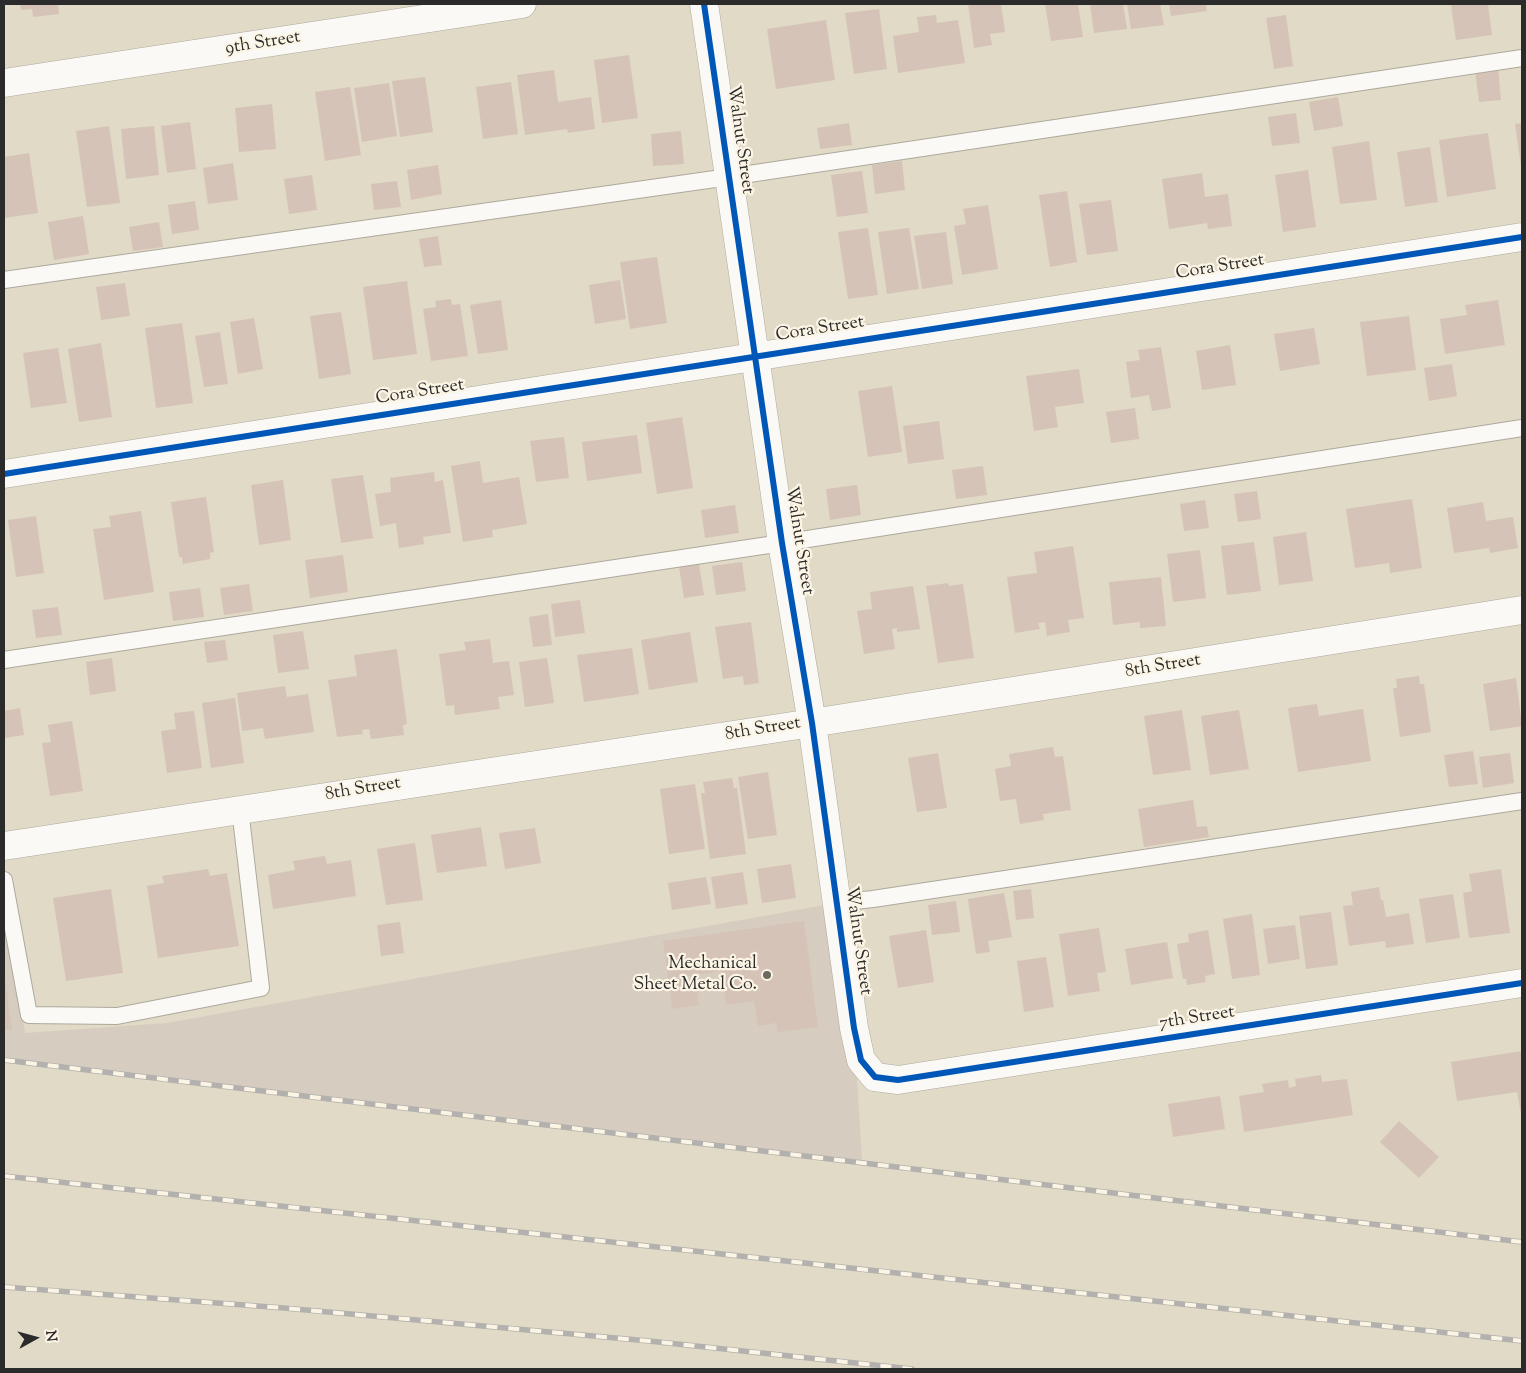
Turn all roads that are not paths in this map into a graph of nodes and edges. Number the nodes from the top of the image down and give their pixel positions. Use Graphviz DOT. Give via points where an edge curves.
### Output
graph roads {
  1 [pos="522,4"];
  2 [pos="704,4"];
  3 [pos="1522,58"];
  4 [pos="4,83"];
  5 [pos="729,177"];
  6 [pos="1522,237"];
  7 [pos="4,280"];
  8 [pos="755,356"];
  9 [pos="1522,428"];
  10 [pos="4,474"];
  11 [pos="782,543"];
  12 [pos="1522,610"];
  13 [pos="4,660"];
  14 [pos="812,723"];
  15 [pos="1522,801"];
  16 [pos="240,809"];
  17 [pos="4,846"];
  18 [pos="4,880"];
  19 [pos="836,903"];
  20 [pos="1522,983"];
  21 [pos="876,1077"];
  1 -- 4 [label="street, 9th Street"];
  2 -- 5 [label="street, Walnut Street"];
  3 -- 5 [label="lane"];
  5 -- 7 [label="lane"];
  5 -- 8 [label="street, Walnut Street"];
  6 -- 8 [label="street, Cora Street"];
  8 -- 10 [label="street, Cora Street"];
  8 -- 11 [label="street, Walnut Street"];
  9 -- 11 [label="lane"];
  11 -- 13 [label="lane"];
  11 -- 14 [label="street, Walnut Street"];
  12 -- 14 [label="street, 8th Street"];
  14 -- 16 [label="street, 8th Street"];
  14 -- 19 [label="street, Walnut Street"];
  15 -- 19 [label="lane"];
  16 -- 17 [label="street, 8th Street"];
  16 -- 18 [label="lane" via="260,988 117,1016 29,1015"];
  19 -- 21 [label="street, Walnut Street" via="854,1028 862,1060"];
  20 -- 21 [label="street, 7th Street" via="898,1080"];
}
